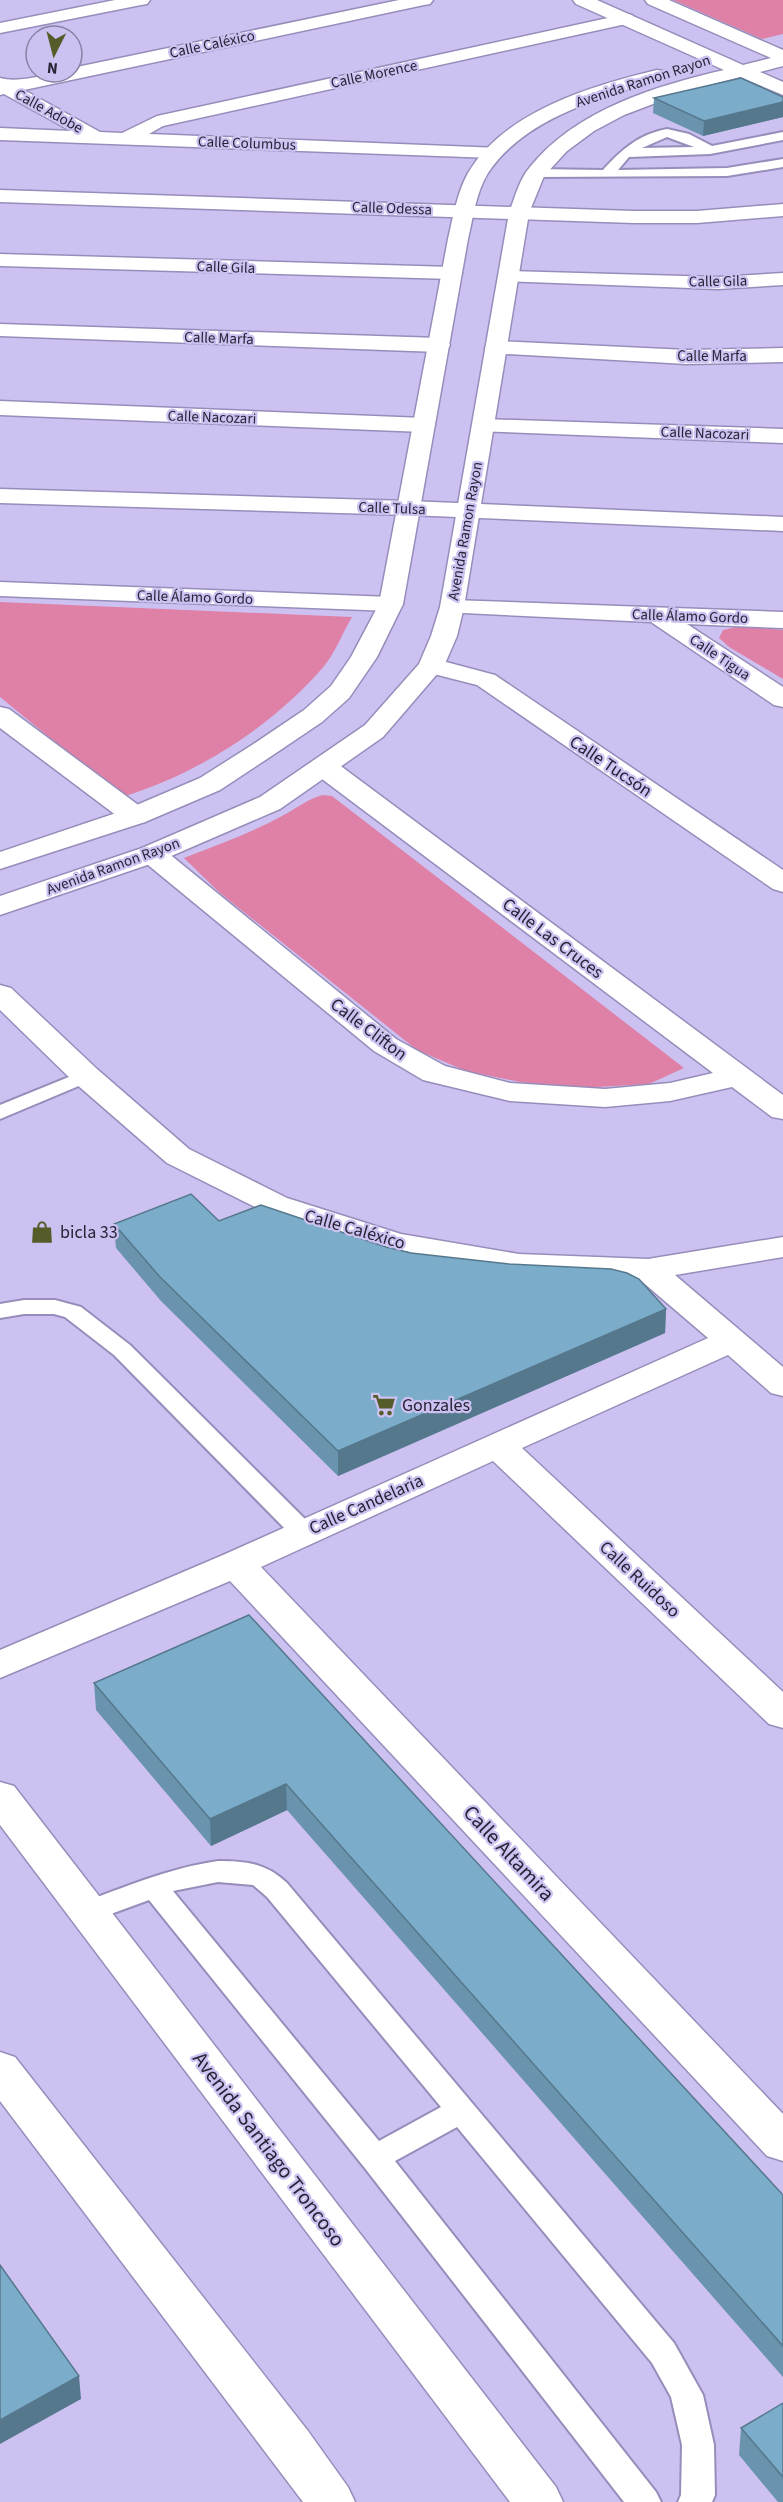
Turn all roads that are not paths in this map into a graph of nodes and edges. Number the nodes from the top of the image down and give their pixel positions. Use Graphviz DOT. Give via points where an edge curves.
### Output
graph roads {
  1 [pos="141,0"];
  2 [pos="424,0"];
  3 [pos="582,0"];
  4 [pos="654,0"];
  5 [pos="626,19"];
  6 [pos="0,28"];
  7 [pos="783,40"];
  8 [pos="758,46"];
  9 [pos="715,58"];
  10 [pos="783,59"];
  11 [pos="742,71"];
  12 [pos="2,87"];
  13 [pos="783,89"];
  14 [pos="0,134"];
  15 [pos="783,136"];
  16 [pos="99,138"];
  17 [pos="125,139"];
  18 [pos="710,150"];
  19 [pos="493,152"];
  20 [pos="625,153"];
  21 [pos="783,163"];
  22 [pos="535,173"];
  23 [pos="607,174"];
  24 [pos="0,196"];
  25 [pos="464,210"];
  26 [pos="783,210"];
  27 [pos="519,213"];
  28 [pos="0,260"];
  29 [pos="452,273"];
  30 [pos="508,277"];
  31 [pos="783,279"];
  32 [pos="0,330"];
  33 [pos="439,345"];
  34 [pos="496,348"];
  35 [pos="783,355"];
  36 [pos="0,408"];
  37 [pos="424,425"];
  38 [pos="483,426"];
  39 [pos="783,436"];
  40 [pos="0,496"];
  41 [pos="410,508"];
  42 [pos="469,511"];
  43 [pos="783,524"];
  44 [pos="0,589"];
  45 [pos="391,604"];
  46 [pos="452,608"];
  47 [pos="657,615"];
  48 [pos="783,620"];
  49 [pos="431,666"];
  50 [pos="783,699"];
  51 [pos="0,715"];
  52 [pos="324,766"];
  53 [pos="135,816"];
  54 [pos="152,854"];
  55 [pos="0,861"];
  56 [pos="783,883"];
  57 [pos="0,906"];
  58 [pos="0,994"];
  59 [pos="86,1076"];
  60 [pos="738,1076"];
  61 [pos="783,1110"];
  62 [pos="0,1113"];
  63 [pos="783,1247"];
  64 [pos="648,1269"];
  65 [pos="0,1311"];
  66 [pos="730,1341"];
  67 [pos="783,1385"];
  68 [pos="497,1445"];
  69 [pos="303,1532"];
  70 [pos="236,1564"];
  71 [pos="0,1665"];
  72 [pos="783,1714"];
  73 [pos="0,1796"];
  74 [pos="154,1888"];
  75 [pos="89,1911"];
  76 [pos="0,2069"];
  77 [pos="461,2110"];
  78 [pos="783,2143"];
  79 [pos="375,2158"];
  80 [pos="331,2502"];
  81 [pos="539,2502"];
  82 [pos="644,2502"];
  83 [pos="695,2502"];
  1 -- 6 [label="street"];
  2 -- 12 [label="street, Calle Caléxico"];
  3 -- 5 [label="street"];
  4 -- 8 [label="street"];
  5 -- 9 [label="street"];
  5 -- 17 [label="street, Calle Morence" via="157,122"];
  7 -- 8 [label="street, Avenida Ramon Rayon"];
  8 -- 9 [label="street, Avenida Ramon Rayon"];
  8 -- 10 [label="street"];
  9 -- 11 [label="street"];
  9 -- 19 [label="street, Avenida Ramon Rayon" via="604,90 521,131"];
  10 -- 11 [label="street, Avenida Ramon Rayon"];
  11 -- 13 [label="street"];
  11 -- 22 [label="street, Avenida Ramon Rayon" via="629,105 588,127 558,149"];
  12 -- 16 [label="street, Calle Adobe"];
  14 -- 16 [label="street, Calle Columbus"];
  15 -- 18 [label="lane"];
  16 -- 17 [label="street, Calle Columbus"];
  17 -- 19 [label="street, Calle Columbus"];
  18 -- 20 [label="lane"];
  18 -- 20 [label="lane" via="679,134 664,132"];
  19 -- 25 [label="street, Avenida Ramon Rayon" via="477,175"];
  20 -- 23 [label="lane"];
  21 -- 23 [label="lane" via="727,172"];
  22 -- 23 [label="lane"];
  22 -- 27 [label="street, Avenida Ramon Rayon"];
  24 -- 25 [label="street, Calle Odessa"];
  25 -- 27 [label="street, Calle Odessa"];
  25 -- 29 [label="street, Avenida Ramon Rayon"];
  26 -- 27 [label="street, Calle Odessa" via="697,217"];
  27 -- 30 [label="street, Avenida Ramon Rayon"];
  28 -- 29 [label="street, Calle Gila"];
  29 -- 33 [label="street, Avenida Ramon Rayon"];
  30 -- 31 [label="street, Calle Gila" via="718,283"];
  30 -- 34 [label="street, Avenida Ramon Rayon"];
  32 -- 33 [label="street, Calle Marfa"];
  33 -- 37 [label="street, Avenida Ramon Rayon"];
  34 -- 35 [label="street, Calle Marfa" via="687,357"];
  34 -- 38 [label="street, Avenida Ramon Rayon"];
  36 -- 37 [label="street, Calle Nacozari"];
  37 -- 41 [label="street, Avenida Ramon Rayon"];
  38 -- 39 [label="street, Calle Nacozari"];
  38 -- 42 [label="street, Avenida Ramon Rayon"];
  40 -- 41 [label="street, Calle Tulsa"];
  41 -- 42 [label="street, Calle Tulsa"];
  41 -- 45 [label="street, Avenida Ramon Rayon"];
  42 -- 43 [label="street, Calle Tulsa"];
  42 -- 46 [label="street, Avenida Ramon Rayon"];
  44 -- 45 [label="street, Calle Álamo Gordo"];
  45 -- 53 [label="street, Avenida Ramon Rayon" via="364,657 340,692 313,716 210,784"];
  46 -- 47 [label="street, Calle Álamo Gordo"];
  46 -- 49 [label="street, Avenida Ramon Rayon"];
  47 -- 48 [label="street, Calle Álamo Gordo"];
  47 -- 50 [label="street, Calle Tigua"];
  49 -- 52 [label="street, Avenida Ramon Rayon" via="374,731"];
  49 -- 56 [label="street, Calle Tucsón" via="486,680"];
  51 -- 53 [label="street"];
  52 -- 54 [label="street, Avenida Ramon Rayon" via="270,803"];
  52 -- 60 [label="street, Calle Las Cruces"];
  53 -- 55 [label="street, Avenida Ramon Rayon"];
  54 -- 57 [label="street, Avenida Ramon Rayon"];
  54 -- 60 [label="street, Calle Clifton" via="385,1045 434,1073 510,1092 605,1098 670,1092"];
  58 -- 59 [label="street, Calle Caléxico"];
  59 -- 62 [label="lane"];
  59 -- 64 [label="street, Calle Caléxico" via="177,1156 276,1205 418,1247 519,1264"];
  60 -- 61 [label="street, Calle Las Cruces"];
  63 -- 64 [label="street, Calle Caléxico"];
  64 -- 66 [label="street"];
  65 -- 69 [label="lane" via="55,1307 73,1312 122,1350"];
  66 -- 67 [label="street"];
  66 -- 68 [label="street, Calle Candelaria"];
  68 -- 69 [label="street, Calle Candelaria"];
  68 -- 72 [label="street, Calle Ruidoso"];
  69 -- 70 [label="street, Calle Candelaria"];
  70 -- 71 [label="street, Calle Candelaria"];
  70 -- 78 [label="street, Calle Altamira"];
  73 -- 75 [label="street, Avenida Santiago Troncoso"];
  74 -- 75 [label="lane"];
  74 -- 77 [label="lane" via="200,1872 229,1870 261,1876 277,1890"];
  74 -- 79 [label="lane"];
  75 -- 81 [label="street, Avenida Santiago Troncoso"];
  76 -- 80 [label="street"];
  77 -- 79 [label="lane"];
  77 -- 83 [label="lane" via="663,2353 687,2395 698,2445"];
  79 -- 82 [label="lane"];
}
